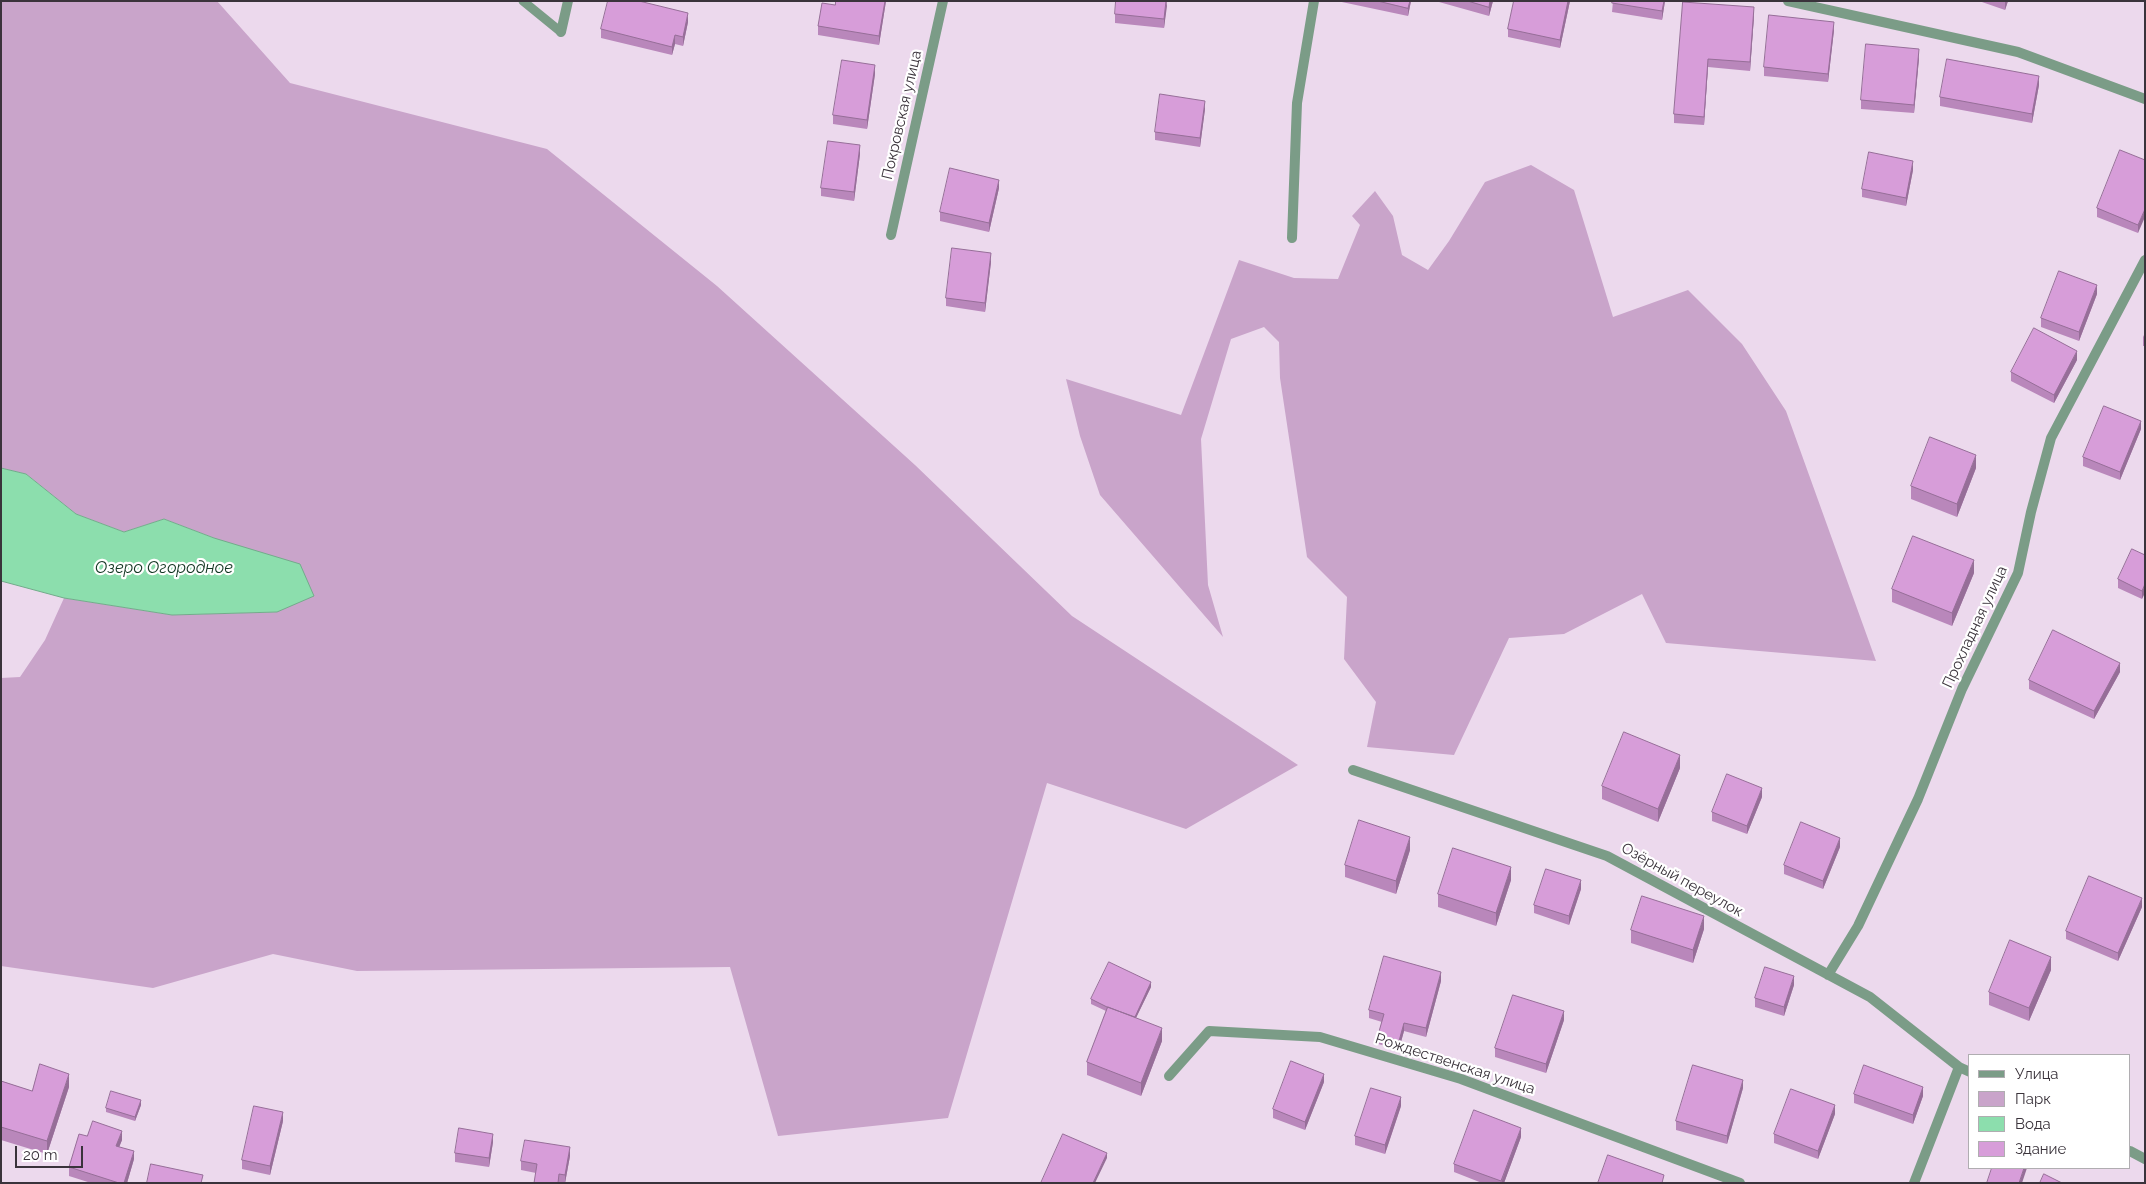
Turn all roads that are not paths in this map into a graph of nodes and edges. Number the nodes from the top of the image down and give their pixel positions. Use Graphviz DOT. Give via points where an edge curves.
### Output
graph roads {
  1 [pos="523,1"];
  2 [pos="568,1"];
  3 [pos="943,1"];
  4 [pos="1314,1"];
  5 [pos="1788,1"];
  6 [pos="561,32"];
  7 [pos="2145,99"];
  8 [pos="891,234"];
  9 [pos="1292,238"];
  10 [pos="2145,260"];
  11 [pos="1353,770"];
  12 [pos="1828,975"];
  13 [pos="1959,1067"];
  14 [pos="1968,1071"];
  15 [pos="1170,1076"];
  16 [pos="2131,1152"];
  17 [pos="2145,1159"];
  18 [pos="1740,1183"];
  19 [pos="1914,1183"];
  1 -- 6 [label="lane"];
  2 -- 6 [label="street"];
  3 -- 8 [label="street, Покровская улица"];
  4 -- 9 [label="street" via="1297,103"];
  5 -- 7 [label="street" via="2018,52"];
  10 -- 12 [label="street, Прохладная улица" via="2051,438 2018,573 1962,689 1918,799 1858,926"];
  11 -- 12 [label="street, Озёрный переулок" via="1607,856"];
  12 -- 13 [label="street, Озёрный переулок" via="1870,997"];
  13 -- 14 [label="street, Озёрный переулок"];
  13 -- 19 [label="street"];
  15 -- 18 [label="street, Рождественская улица" via="1209,1031 1320,1037 1461,1080"];
  16 -- 17 [label="street"];
}
